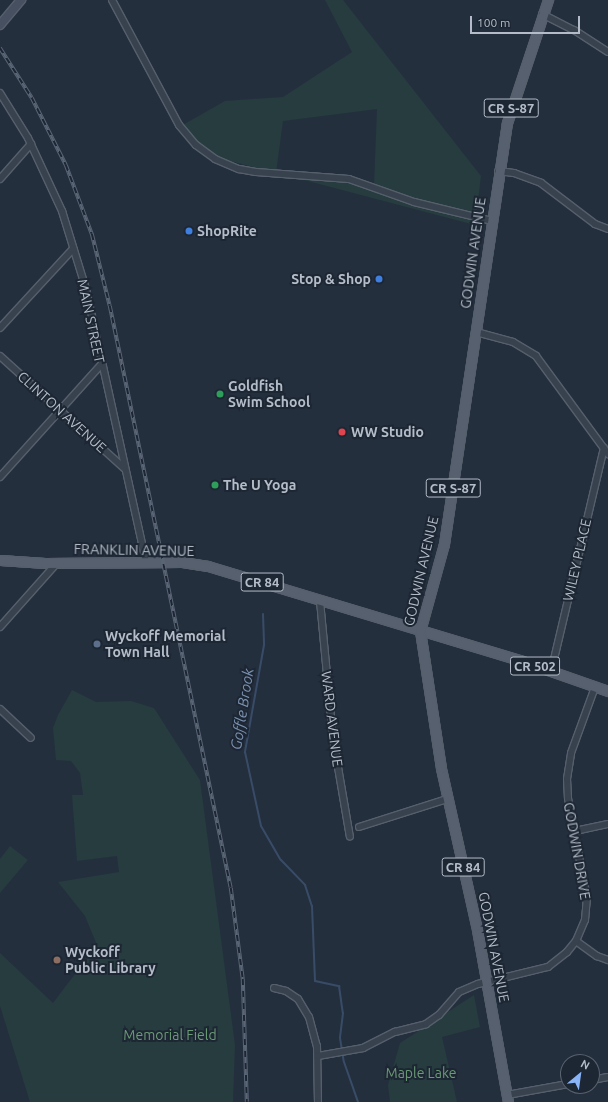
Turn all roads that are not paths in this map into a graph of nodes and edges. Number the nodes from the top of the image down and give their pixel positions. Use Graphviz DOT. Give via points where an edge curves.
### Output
graph roads {
  1 [pos="21,0"];
  2 [pos="112,0"];
  3 [pos="548,0"];
  4 [pos="542,14"];
  5 [pos="0,26"];
  6 [pos="608,52"];
  7 [pos="0,93"];
  8 [pos="31,144"];
  9 [pos="498,171"];
  10 [pos="0,178"];
  11 [pos="492,220"];
  12 [pos="608,229"];
  13 [pos="73,248"];
  14 [pos="0,328"];
  15 [pos="476,332"];
  16 [pos="0,356"];
  17 [pos="101,365"];
  18 [pos="60,410"];
  19 [pos="604,448"];
  20 [pos="608,454"];
  21 [pos="124,468"];
  22 [pos="0,477"];
  23 [pos="0,560"];
  24 [pos="146,562"];
  25 [pos="57,563"];
  26 [pos="320,601"];
  27 [pos="0,627"];
  28 [pos="420,631"];
  29 [pos="551,672"];
  30 [pos="595,686"];
  31 [pos="608,690"];
  32 [pos="0,709"];
  33 [pos="31,738"];
  34 [pos="447,799"];
  35 [pos="608,824"];
  36 [pos="359,826"];
  37 [pos="575,831"];
  38 [pos="350,837"];
  39 [pos="576,941"];
  40 [pos="608,960"];
  41 [pos="487,984"];
  42 [pos="274,988"];
  43 [pos="318,1056"];
  44 [pos="560,1086"];
  45 [pos="508,1099"];
  46 [pos="318,1102"];
  1 -- 5 [label="main road"];
  2 -- 11 [label="street" via="179,125 196,145 215,159 239,169 256,172 349,179 414,202"];
  3 -- 4 [label="main road, GODWIN AVENUE / CR S-87"];
  4 -- 6 [label="street" via="574,30"];
  4 -- 9 [label="main road, GODWIN AVENUE / CR S-87" via="513,100"];
  7 -- 8 [label="street, MAIN STREET"];
  8 -- 10 [label="street"];
  8 -- 13 [label="street, MAIN STREET" via="59,204"];
  9 -- 11 [label="main road, GODWIN AVENUE / CR S-87"];
  9 -- 12 [label="street" via="514,173 541,183 595,224"];
  11 -- 15 [label="main road, GODWIN AVENUE / CR S-87"];
  13 -- 14 [label="street"];
  13 -- 17 [label="street, MAIN STREET" via="86,289"];
  15 -- 19 [label="street" via="513,342 536,356"];
  15 -- 28 [label="main road, GODWIN AVENUE / CR S-87" via="444,544"];
  16 -- 18 [label="street, CLINTON AVENUE"];
  17 -- 18 [label="street"];
  17 -- 21 [label="street, MAIN STREET"];
  18 -- 21 [label="street, CLINTON AVENUE"];
  18 -- 22 [label="street"];
  19 -- 20 [label="street"];
  19 -- 29 [label="street, WILEY PLACE"];
  21 -- 24 [label="street, MAIN STREET"];
  23 -- 25 [label="main road, FRANKLIN AVENUE / CR 84"];
  24 -- 25 [label="main road, FRANKLIN AVENUE / CR 84"];
  24 -- 26 [label="main road, FRANKLIN AVENUE / CR 84" via="208,566"];
  25 -- 27 [label="street"];
  26 -- 28 [label="main road, FRANKLIN AVENUE / CR 84"];
  26 -- 38 [label="street, WARD AVENUE" via="333,738"];
  28 -- 29 [label="main road, FRANKLIN AVENUE / CR 502"];
  28 -- 34 [label="main road, GODWIN AVENUE / CR 84"];
  29 -- 30 [label="main road, FRANKLIN AVENUE / CR 502"];
  30 -- 31 [label="main road, FRANKLIN AVENUE / CR 502"];
  30 -- 37 [label="street, GODWIN DRIVE" via="571,754 567,779"];
  32 -- 33 [label="street"];
  34 -- 36 [label="street"];
  34 -- 41 [label="main road, GODWIN AVENUE / CR 84"];
  35 -- 37 [label="street"];
  37 -- 39 [label="street, GODWIN DRIVE" via="587,898 585,920"];
  39 -- 40 [label="street" via="597,956"];
  39 -- 41 [label="street, GODWIN DRIVE" via="548,967"];
  41 -- 43 [label="street, GODWIN DRIVE" via="459,992 439,1015 426,1024 395,1032 363,1048"];
  41 -- 45 [label="main road, GODWIN AVENUE / CR 84"];
  42 -- 43 [label="street" via="292,994 303,1005 314,1030"];
  43 -- 46 [label="street"];
  44 -- 45 [label="street"];
}
